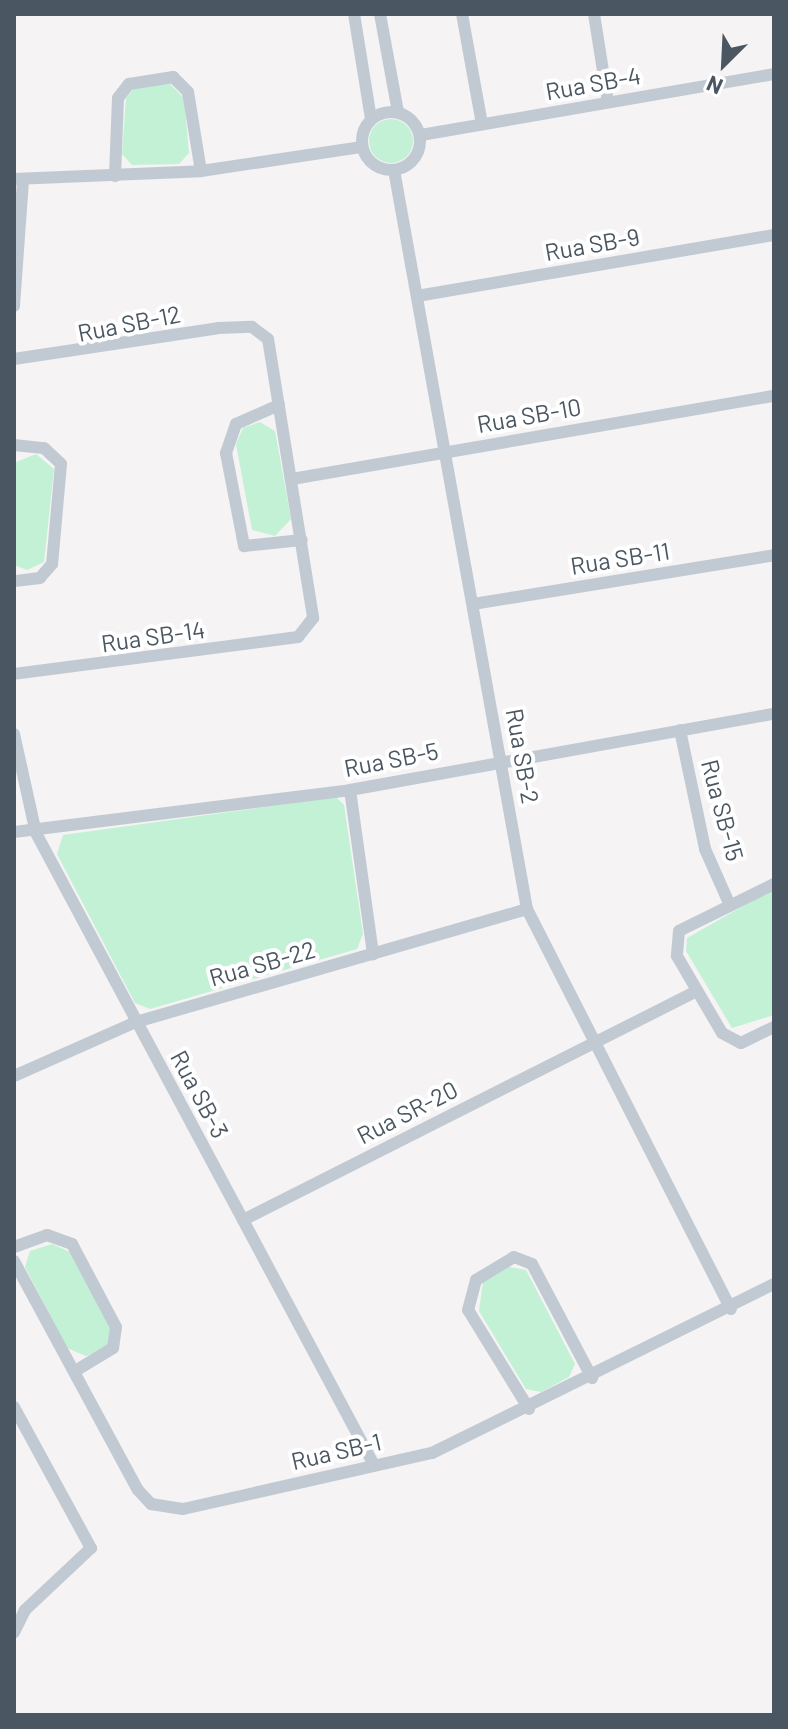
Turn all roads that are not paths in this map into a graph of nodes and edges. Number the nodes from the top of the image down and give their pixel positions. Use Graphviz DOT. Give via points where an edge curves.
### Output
graph roads {
  1 [pos="354,14"];
  2 [pos="380,14"];
  3 [pos="462,14"];
  4 [pos="594,14"];
  5 [pos="774,74"];
  6 [pos="608,102"];
  7 [pos="398,112"];
  8 [pos="371,119"];
  9 [pos="482,124"];
  10 [pos="421,135"];
  11 [pos="362,147"];
  12 [pos="394,170"];
  13 [pos="201,171"];
  14 [pos="115,176"];
  15 [pos="19,180"];
  16 [pos="774,235"];
  17 [pos="417,296"];
  18 [pos="14,306"];
  19 [pos="14,359"];
  20 [pos="774,396"];
  21 [pos="279,405"];
  22 [pos="14,445"];
  23 [pos="445,451"];
  24 [pos="292,479"];
  25 [pos="302,540"];
  26 [pos="774,555"];
  27 [pos="14,581"];
  28 [pos="473,604"];
  29 [pos="14,674"];
  30 [pos="774,714"];
  31 [pos="680,730"];
  32 [pos="14,734"];
  33 [pos="502,760"];
  34 [pos="350,790"];
  35 [pos="14,832"];
  36 [pos="36,833"];
  37 [pos="774,884"];
  38 [pos="728,901"];
  39 [pos="527,909"];
  40 [pos="373,954"];
  41 [pos="697,991"];
  42 [pos="136,1022"];
  43 [pos="774,1027"];
  44 [pos="591,1044"];
  45 [pos="14,1076"];
  46 [pos="243,1220"];
  47 [pos="14,1247"];
  48 [pos="14,1261"];
  49 [pos="774,1284"];
  50 [pos="731,1309"];
  51 [pos="75,1371"];
  52 [pos="592,1378"];
  53 [pos="14,1407"];
  54 [pos="529,1409"];
  55 [pos="374,1465"];
  56 [pos="14,1633"];
  1 -- 8 [label="street"];
  2 -- 7 [label="street"];
  3 -- 9 [label="street"];
  4 -- 6 [label="street"];
  5 -- 6 [label="street, Rua SB-4"];
  6 -- 9 [label="street, Rua SB-4"];
  7 -- 8 [label="street"];
  7 -- 10 [label="street"];
  8 -- 11 [label="street"];
  9 -- 10 [label="street, Rua SB-4"];
  10 -- 12 [label="street" via="418,155"];
  11 -- 12 [label="street" via="370,162"];
  11 -- 13 [label="street"];
  12 -- 17 [label="street, Rua SB-2"];
  13 -- 14 [label="street"];
  13 -- 14 [label="street" via="188,92 173,77 129,84 118,98"];
  14 -- 15 [label="street"];
  15 -- 18 [label="street"];
  16 -- 17 [label="street, Rua SB-9"];
  17 -- 23 [label="street, Rua SB-2"];
  19 -- 21 [label="street, Rua SB-12" via="252,327 268,339"];
  20 -- 23 [label="street, Rua SB-10"];
  21 -- 24 [label="street"];
  21 -- 25 [label="street" via="236,424 226,453 244,546"];
  22 -- 27 [label="street" via="44,448 61,464 52,564 40,578"];
  23 -- 24 [label="street, Rua SB-10"];
  23 -- 28 [label="street, Rua SB-2"];
  24 -- 25 [label="street"];
  25 -- 29 [label="street, Rua SB-14" via="313,618 298,637"];
  26 -- 28 [label="street, Rua SB-11"];
  28 -- 33 [label="street, Rua SB-2"];
  30 -- 31 [label="street, Rua SB-5"];
  31 -- 33 [label="street, Rua SB-5"];
  31 -- 38 [label="street, Rua SB-15" via="705,849"];
  32 -- 36 [label="street, Rua SB-3"];
  33 -- 34 [label="street, Rua SB-5"];
  33 -- 39 [label="street, Rua SB-2"];
  34 -- 36 [label="street, Rua SB-5"];
  34 -- 40 [label="street"];
  35 -- 36 [label="street, Rua SB-5"];
  36 -- 42 [label="street, Rua SB-3"];
  37 -- 38 [label="street"];
  38 -- 41 [label="street" via="679,931 677,956"];
  39 -- 40 [label="street, Rua SB-22"];
  39 -- 44 [label="street, Rua SB-2"];
  40 -- 42 [label="street, Rua SB-22"];
  41 -- 43 [label="street" via="722,1033 741,1043"];
  41 -- 44 [label="street, Rua SR-20"];
  42 -- 45 [label="street, Rua SB-22"];
  42 -- 46 [label="street, Rua SB-3"];
  44 -- 46 [label="street, Rua SR-20"];
  44 -- 50 [label="street, Rua SB-2"];
  46 -- 55 [label="street, Rua SB-3"];
  47 -- 51 [label="street" via="47,1235 72,1244 116,1327 113,1348"];
  48 -- 51 [label="street, Rua SB-1"];
  49 -- 50 [label="street, Rua SB-1"];
  50 -- 52 [label="street, Rua SB-1"];
  51 -- 55 [label="street, Rua SB-1" via="151,1504 183,1509"];
  52 -- 54 [label="street, Rua SB-1"];
  52 -- 54 [label="street" via="532,1264 514,1257 476,1280 468,1310"];
  53 -- 56 [label="street" via="91,1548 25,1610"];
  54 -- 55 [label="street, Rua SB-1" via="432,1453"];
}
